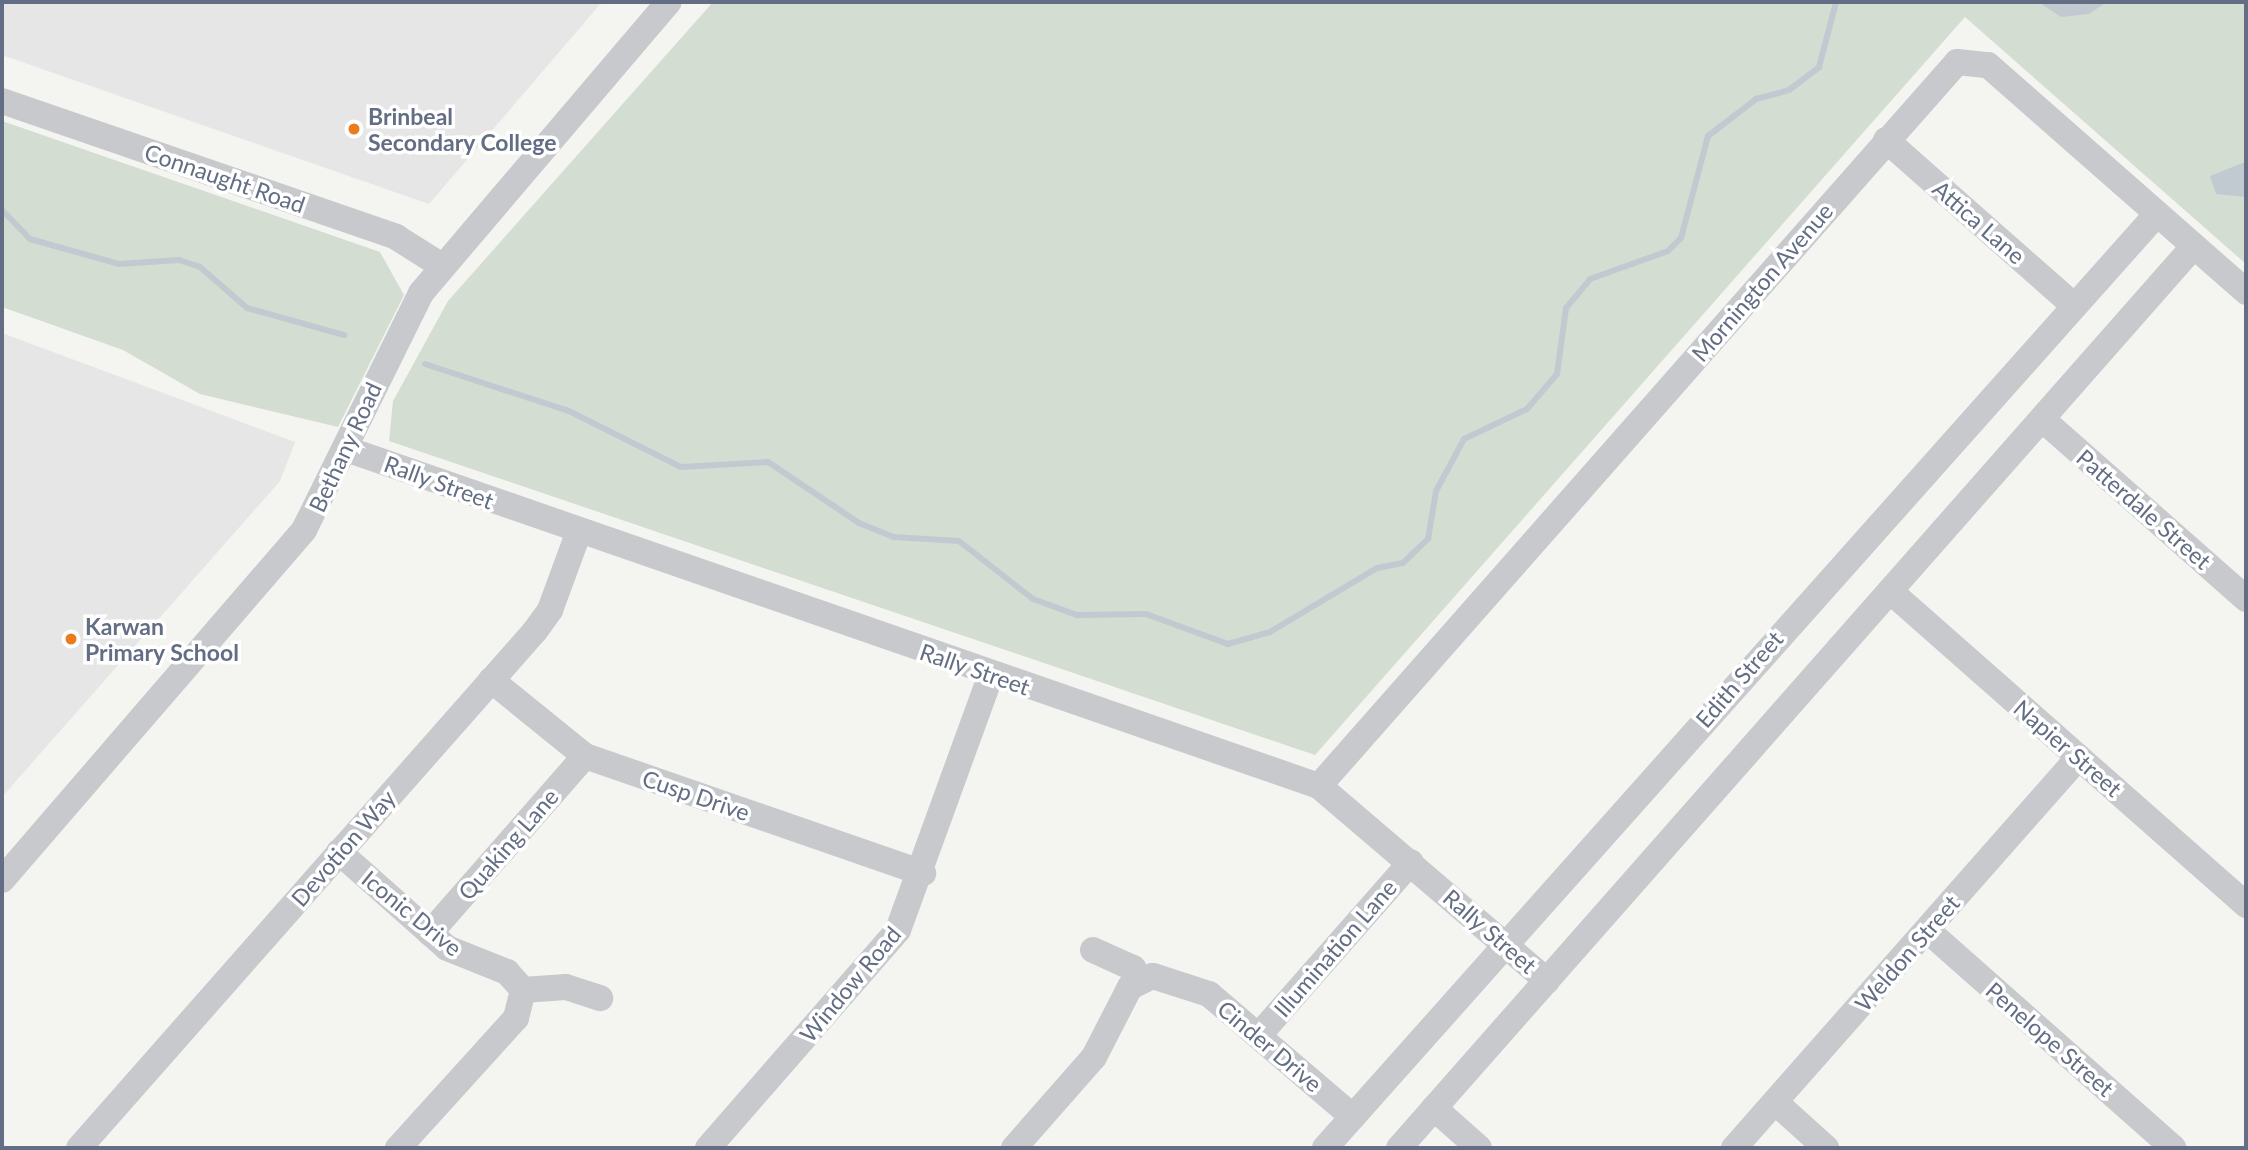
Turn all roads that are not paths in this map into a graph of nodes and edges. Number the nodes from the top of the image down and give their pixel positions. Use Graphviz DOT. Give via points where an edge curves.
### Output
graph roads {
  1 [pos="669,2"];
  2 [pos="2,101"];
  3 [pos="1886,140"];
  4 [pos="2157,214"];
  5 [pos="2194,247"];
  6 [pos="442,266"];
  7 [pos="2246,292"];
  8 [pos="2072,304"];
  9 [pos="2042,419"];
  10 [pos="349,450"];
  11 [pos="579,531"];
  12 [pos="1890,591"];
  13 [pos="2246,598"];
  14 [pos="991,675"];
  15 [pos="491,680"];
  16 [pos="585,756"];
  17 [pos="2079,757"];
  18 [pos="1319,786"];
  19 [pos="339,852"];
  20 [pos="1412,862"];
  21 [pos="923,873"];
  22 [pos="2,880"];
  23 [pos="2246,905"];
  24 [pos="1927,930"];
  25 [pos="430,933"];
  26 [pos="1505,944"];
  27 [pos="1093,950"];
  28 [pos="1140,979"];
  29 [pos="1547,981"];
  30 [pos="523,990"];
  31 [pos="600,998"];
  32 [pos="1259,1035"];
  33 [pos="1775,1102"];
  34 [pos="1434,1108"];
  35 [pos="1353,1117"];
  36 [pos="79,1148"];
  37 [pos="398,1148"];
  38 [pos="708,1148"];
  39 [pos="1014,1148"];
  40 [pos="1325,1148"];
  41 [pos="1399,1148"];
  42 [pos="1479,1148"];
  43 [pos="1734,1148"];
  44 [pos="1826,1148"];
  45 [pos="2173,1148"];
  1 -- 6 [label="street, Bethany Road"];
  2 -- 6 [label="street, Connaught Road" via="396,237"];
  3 -- 4 [label="street, Mornington Avenue" via="1951,67 1979,60"];
  3 -- 8 [label="street, Attica Lane"];
  3 -- 18 [label="street, Mornington Avenue"];
  4 -- 5 [label="street, Mornington Avenue"];
  4 -- 8 [label="street, Edith Street"];
  5 -- 7 [label="street, Mornington Avenue"];
  5 -- 9 [label="street"];
  6 -- 10 [label="street, Bethany Road" via="405,317"];
  8 -- 26 [label="street, Edith Street"];
  9 -- 12 [label="street"];
  9 -- 13 [label="street, Patterdale Street"];
  10 -- 11 [label="street, Rally Street"];
  10 -- 22 [label="street, Bethany Road" via="325,498 278,562"];
  11 -- 14 [label="street, Rally Street"];
  11 -- 15 [label="street, Devotion Way" via="550,610"];
  12 -- 17 [label="street, Napier Street"];
  12 -- 29 [label="street"];
  14 -- 18 [label="street, Rally Street"];
  14 -- 21 [label="street, Window Road"];
  15 -- 16 [label="street, Cusp Drive"];
  15 -- 19 [label="street, Devotion Way"];
  16 -- 21 [label="street, Cusp Drive"];
  16 -- 25 [label="street, Quaking Lane"];
  17 -- 23 [label="street, Napier Street"];
  17 -- 24 [label="street, Weldon Street"];
  18 -- 20 [label="street, Rally Street"];
  19 -- 25 [label="street, Iconic Drive"];
  19 -- 36 [label="street, Devotion Way"];
  20 -- 26 [label="street, Rally Street"];
  20 -- 32 [label="street, Illumination Lane"];
  21 -- 38 [label="street, Window Road" via="886,947"];
  24 -- 33 [label="street, Weldon Street"];
  24 -- 45 [label="street, Penelope Street"];
  25 -- 30 [label="street, Iconic Drive" via="462,956 517,977"];
  26 -- 29 [label="street, Rally Street"];
  26 -- 35 [label="street, Edith Street"];
  27 -- 28 [label="street" via="1133,968"];
  28 -- 32 [label="street, Cinder Drive" via="1153,976 1209,994"];
  28 -- 39 [label="street" via="1123,997 1094,1057"];
  29 -- 34 [label="street"];
  30 -- 31 [label="street" via="566,986"];
  30 -- 37 [label="street" via="516,1018"];
  32 -- 35 [label="street, Cinder Drive"];
  33 -- 43 [label="street, Weldon Street"];
  33 -- 44 [label="street"];
  34 -- 41 [label="street"];
  34 -- 42 [label="street"];
  35 -- 40 [label="street, Edith Street"];
}
